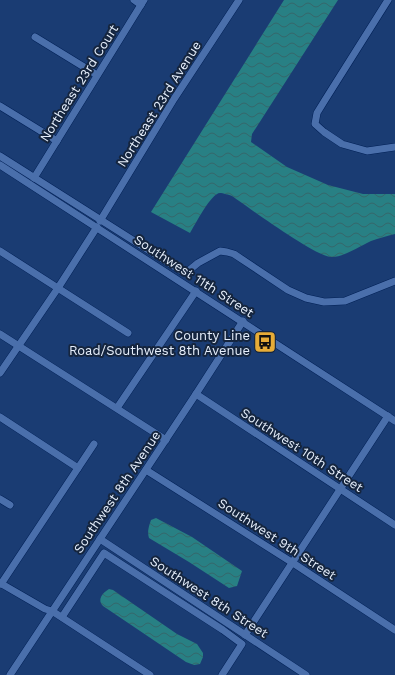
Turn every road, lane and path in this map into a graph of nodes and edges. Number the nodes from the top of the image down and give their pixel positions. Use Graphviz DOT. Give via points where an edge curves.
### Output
graph roads {
  1 [pos="134,0"];
  2 [pos="240,0"];
  3 [pos="388,0"];
  4 [pos="143,2"];
  5 [pos="35,37"];
  6 [pos="97,75"];
  7 [pos="0,106"];
  8 [pos="57,141"];
  9 [pos="395,147"];
  10 [pos="0,156"];
  11 [pos="0,165"];
  12 [pos="34,178"];
  13 [pos="99,224"];
  14 [pos="0,251"];
  15 [pos="395,281"];
  16 [pos="58,288"];
  17 [pos="196,291"];
  18 [pos="243,321"];
  19 [pos="128,333"];
  20 [pos="0,334"];
  21 [pos="18,345"];
  22 [pos="0,373"];
  23 [pos="196,394"];
  24 [pos="117,408"];
  25 [pos="388,416"];
  26 [pos="0,417"];
  27 [pos="395,421"];
  28 [pos="166,440"];
  29 [pos="94,444"];
  30 [pos="78,468"];
  31 [pos="146,470"];
  32 [pos="340,489"];
  33 [pos="0,499"];
  34 [pos="10,505"];
  35 [pos="395,525"];
  36 [pos="100,539"];
  37 [pos="293,563"];
  38 [pos="1,584"];
  39 [pos="52,611"];
  40 [pos="62,617"];
  41 [pos="395,630"];
  42 [pos="245,635"];
  43 [pos="10,675"];
  44 [pos="150,675"];
  45 [pos="222,675"];
  46 [pos="306,675"];
  1 -- 4 [label="street"];
  2 -- 13 [label="street, Northeast 23rd Avenue" via="174,99"];
  3 -- 9 [label="street" via="324,100 315,124 342,144 367,151"];
  4 -- 6 [label="street, Northeast 23rd Court"];
  5 -- 6 [label="street"];
  6 -- 8 [label="street, Northeast 23rd Court"];
  7 -- 8 [label="street"];
  8 -- 12 [label="street, Northeast 23rd Court"];
  10 -- 12 [label="street"];
  11 -- 13 [label="street, Southwest 11th Street"];
  12 -- 13 [label="street"];
  13 -- 15 [label="street" via="183,272 220,251 227,252 234,254 288,290 324,302 345,301"];
  13 -- 16 [label="street, Northeast 23rd Avenue"];
  13 -- 17 [label="street, Southwest 11th Street"];
  14 -- 16 [label="street"];
  16 -- 19 [label="street"];
  16 -- 21 [label="street, Northeast 23rd Avenue"];
  17 -- 18 [label="street, Southwest 11th Street"];
  17 -- 24 [label="street"];
  18 -- 23 [label="street, Southwest 8th Avenue"];
  18 -- 25 [label="street, Southwest 11th Street"];
  20 -- 21 [label="street"];
  21 -- 22 [label="street, Northeast 23rd Avenue"];
  21 -- 24 [label="street"];
  23 -- 28 [label="street, Southwest 8th Avenue"];
  23 -- 32 [label="street, Southwest 10th Street"];
  24 -- 28 [label="street"];
  25 -- 27 [label="street, Southwest 11th Street"];
  25 -- 32 [label="street"];
  26 -- 30 [label="street"];
  28 -- 31 [label="street, Southwest 8th Avenue"];
  29 -- 30 [label="street"];
  30 -- 38 [label="street"];
  31 -- 36 [label="street, Southwest 8th Avenue"];
  31 -- 37 [label="street, Southwest 9th Street"];
  32 -- 35 [label="street, Southwest 10th Street"];
  32 -- 37 [label="street"];
  33 -- 34 [label="street"];
  36 -- 39 [label="street, Southwest 8th Avenue"];
  36 -- 42 [label="street, Southwest 8th Street"];
  37 -- 41 [label="street, Southwest 9th Street"];
  37 -- 42 [label="street"];
  38 -- 39 [label="street"];
  39 -- 40 [label="street"];
  39 -- 43 [label="street, Southwest 8th Avenue"];
  40 -- 44 [label="street"];
  40 -- 45 [label="street" via="104,553 242,644"];
  42 -- 46 [label="street, Southwest 8th Street"];
}
